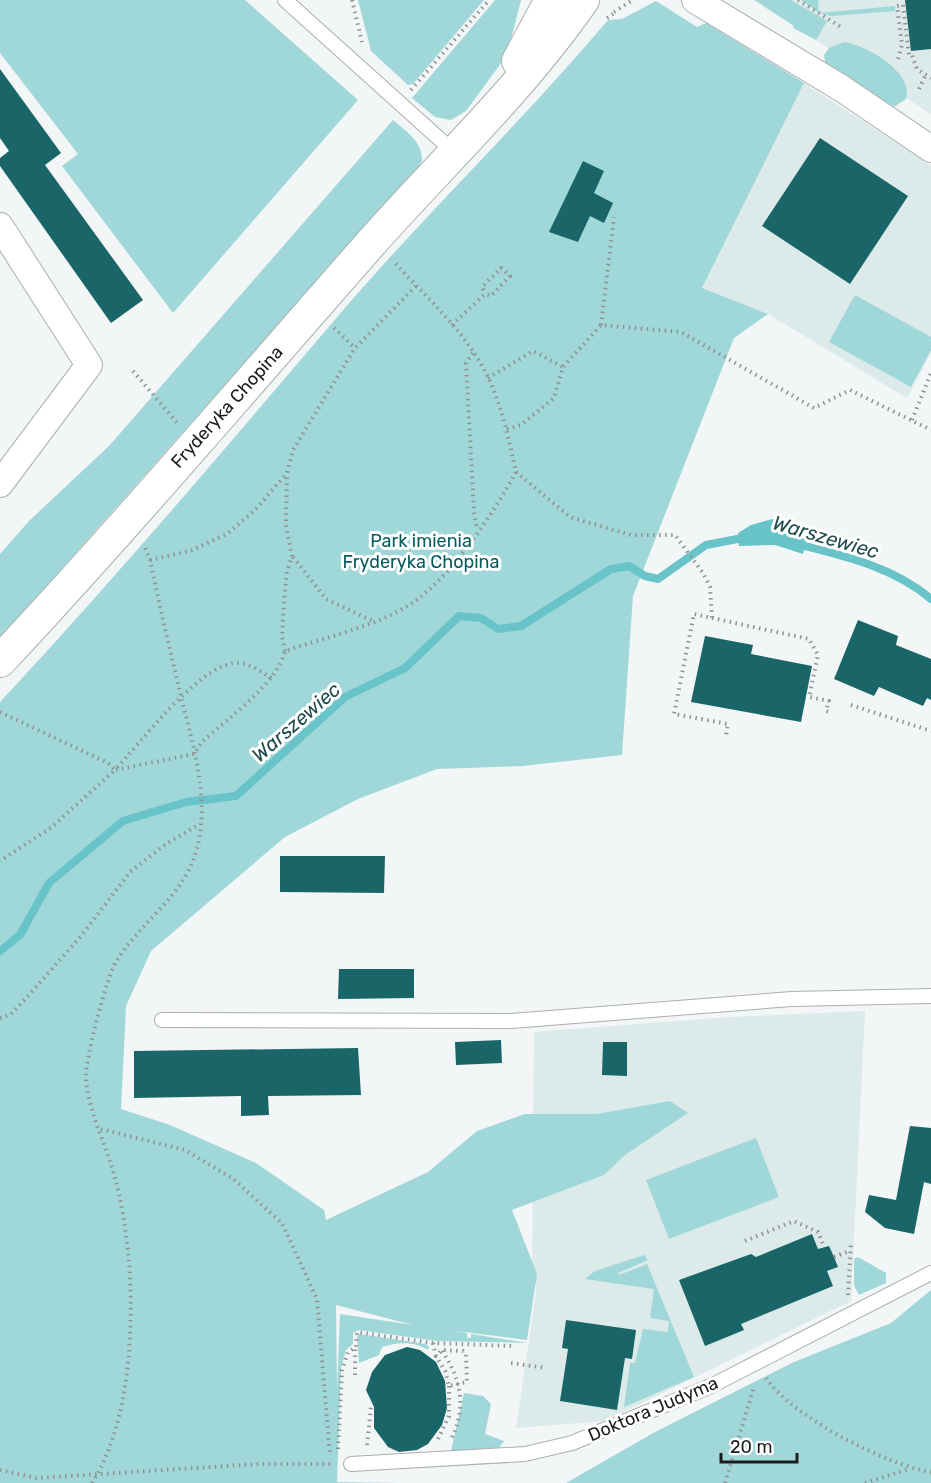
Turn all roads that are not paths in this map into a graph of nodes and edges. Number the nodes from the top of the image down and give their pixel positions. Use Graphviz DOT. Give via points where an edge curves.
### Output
graph roads {
  1 [pos="285,0"];
  2 [pos="551,0"];
  3 [pos="695,0"];
  4 [pos="597,10"];
  5 [pos="931,149"];
  6 [pos="454,152"];
  7 [pos="0,226"];
  8 [pos="0,484"];
  9 [pos="0,661"];
  10 [pos="931,996"];
  11 [pos="162,1020"];
  12 [pos="931,1273"];
  13 [pos="351,1464"];
  1 -- 6 [label="lane"];
  2 -- 6 [label="street, Fryderyka Chopina" via="507,80"];
  3 -- 5 [label="street" via="841,87"];
  4 -- 6 [label="street, Fryderyka Chopina" via="545,53"];
  6 -- 9 [label="street, Fryderyka Chopina"];
  7 -- 8 [label="street" via="89,365"];
  10 -- 11 [label="lane" via="792,999 511,1021"];
  12 -- 13 [label="lane, Doktora Judyma" via="711,1386 572,1443 546,1451"];
}
